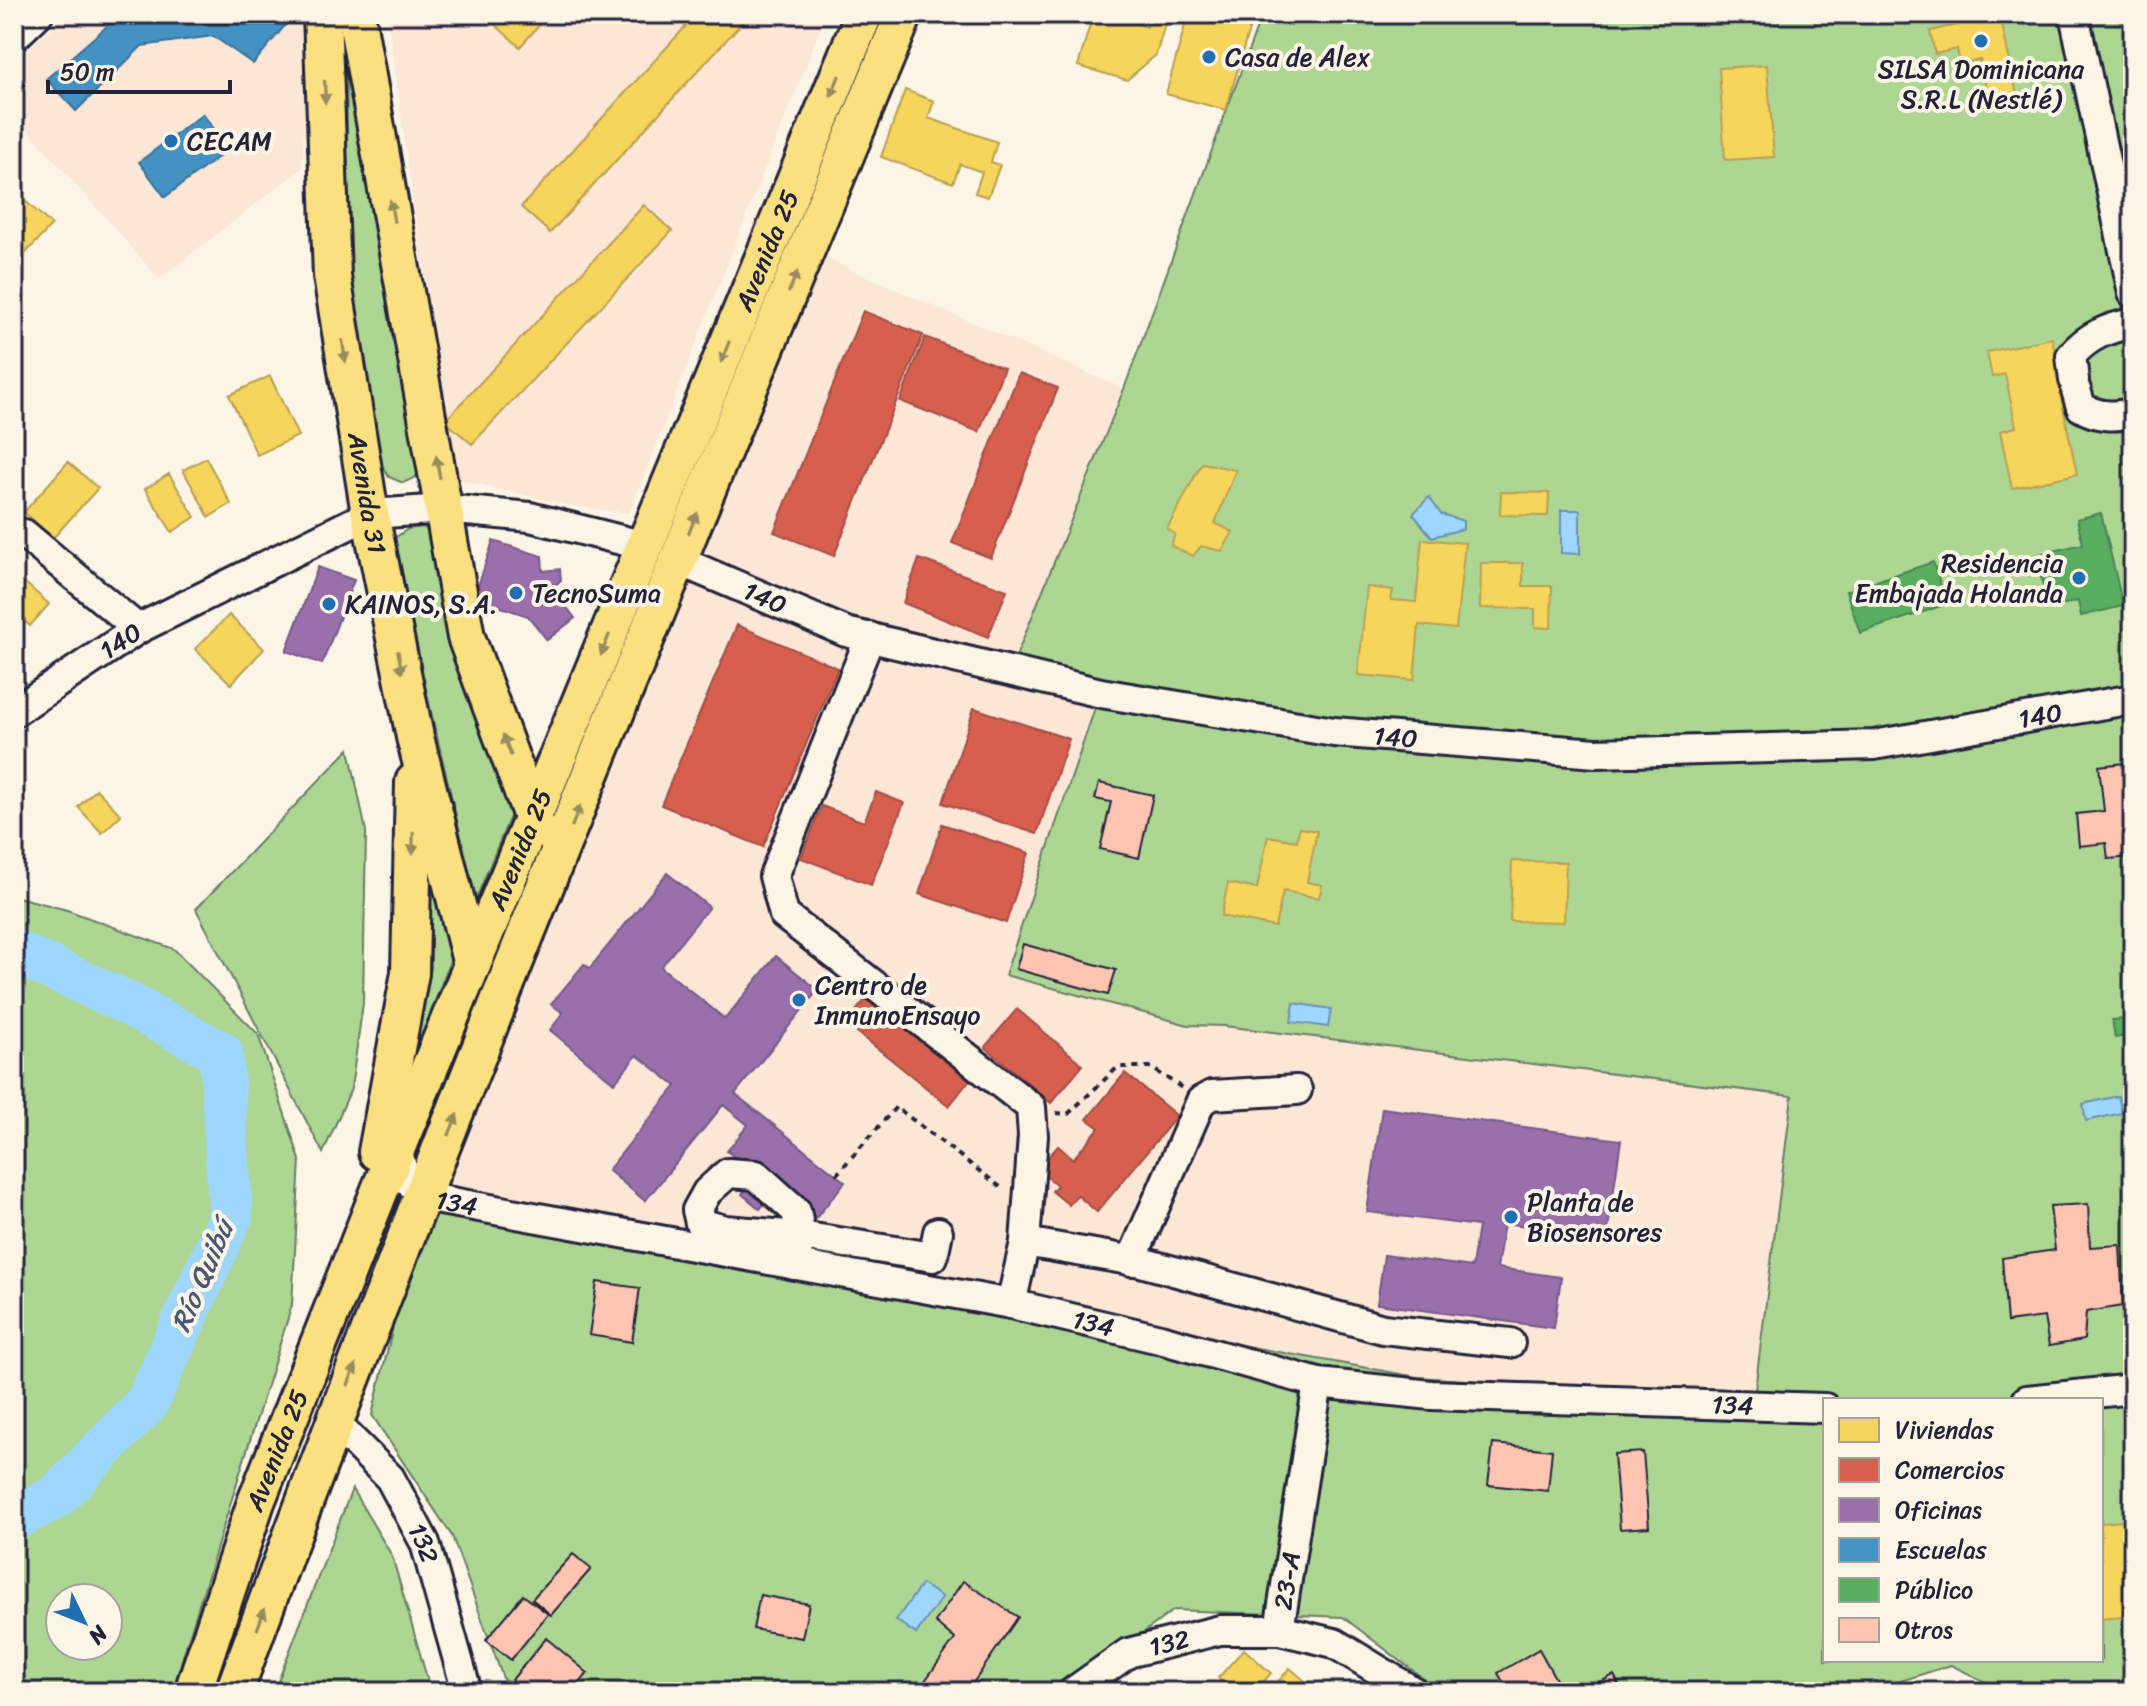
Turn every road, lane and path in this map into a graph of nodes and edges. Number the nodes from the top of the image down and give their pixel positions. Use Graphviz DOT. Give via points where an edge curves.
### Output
graph roads {
  1 [pos="38,14"];
  2 [pos="322,14"];
  3 [pos="356,14"];
  4 [pos="864,14"];
  5 [pos="904,14"];
  6 [pos="2074,14"];
  7 [pos="14,37"];
  8 [pos="2133,293"];
  9 [pos="2133,323"];
  10 [pos="2133,413"];
  11 [pos="446,509"];
  12 [pos="370,514"];
  13 [pos="24,534"];
  14 [pos="661,553"];
  15 [pos="138,629"];
  16 [pos="870,637"];
  17 [pos="2133,699"];
  18 [pos="14,712"];
  19 [pos="415,737"];
  20 [pos="535,817"];
  21 [pos="547,888"];
  22 [pos="472,965"];
  23 [pos="1297,1090"];
  24 [pos="1207,1098"];
  25 [pos="1031,1107"];
  26 [pos="397,1147"];
  27 [pos="836,1175"];
  28 [pos="424,1197"];
  29 [pos="1028,1208"];
  30 [pos="938,1232"];
  31 [pos="1025,1242"];
  32 [pos="1131,1261"];
  33 [pos="794,1265"];
  34 [pos="1011,1304"];
  35 [pos="329,1322"];
  36 [pos="1510,1343"];
  37 [pos="1318,1383"];
  38 [pos="2133,1389"];
  39 [pos="2046,1398"];
  40 [pos="1823,1408"];
  41 [pos="333,1421"];
  42 [pos="1279,1630"];
  43 [pos="193,1692"];
  44 [pos="234,1692"];
  45 [pos="467,1692"];
  46 [pos="1073,1692"];
  47 [pos="1414,1692"];
  1 -- 7 [label="street"];
  2 -- 12 [label="main road, Avenida 31, one-way" via="332,276"];
  11 -- 3 [label="main road, one-way"];
  4 -- 14 [label="main road, Avenida 25, one-way"];
  14 -- 5 [label="main road, Avenida 25, one-way"];
  6 -- 8 [label="street"];
  9 -- 10 [label="street" via="2098,334 2071,356 2081,407 2093,414"];
  11 -- 12 [label="street, 140"];
  11 -- 14 [label="street, 140" via="530,517"];
  20 -- 11 [label="main road, one-way" via="466,637"];
  12 -- 15 [label="street, 140"];
  12 -- 19 [label="main road, Avenida 31, one-way"];
  13 -- 15 [label="street"];
  14 -- 16 [label="street, 140" via="846,632"];
  14 -- 20 [label="main road, Avenida 25, one-way"];
  21 -- 14 [label="main road, Avenida 25, one-way"];
  15 -- 18 [label="street, 140"];
  16 -- 17 [label="street, 140" via="1101,693 1334,732 1596,753 1874,745"];
  16 -- 25 [label="street" via="774,876 784,915"];
  19 -- 22 [label="main road, Avenida 31"];
  19 -- 35 [label="main road, one-way" via="410,973 381,1137"];
  20 -- 21 [label="main road"];
  20 -- 22 [label="main road, Avenida 25"];
  28 -- 21 [label="main road, Avenida 25, one-way"];
  22 -- 26 [label="main road, Avenida 25"];
  23 -- 24 [label="street"];
  24 -- 25 [label="path" via="1150,1067 1118,1067 1068,1114"];
  24 -- 32 [label="street" via="1201,1101"];
  25 -- 29 [label="street"];
  26 -- 28 [label="street, 134" via="404,1176"];
  26 -- 35 [label="main road, Avenida 25"];
  27 -- 29 [label="path" via="896,1107"];
  28 -- 33 [label="street, 134"];
  41 -- 28 [label="main road, Avenida 25, one-way"];
  29 -- 31 [label="street"];
  30 -- 33 [label="street" via="933,1257 801,1236"];
  31 -- 32 [label="street"];
  31 -- 34 [label="street"];
  32 -- 36 [label="street" via="1383,1329"];
  33 -- 34 [label="street, 134"];
  34 -- 37 [label="street, 134"];
  35 -- 43 [label="main road, Avenida 25" via="256,1502"];
  37 -- 40 [label="street, 134" via="1431,1395"];
  37 -- 42 [label="street, 23-A"];
  38 -- 39 [label="street"];
  44 -- 41 [label="main road, Avenida 25, one-way"];
  41 -- 45 [label="street, 132" via="390,1478 425,1543"];
  42 -- 46 [label="street, 132" via="1220,1630 1128,1653"];
  42 -- 47 [label="street, 23-A" via="1334,1643"];
}
